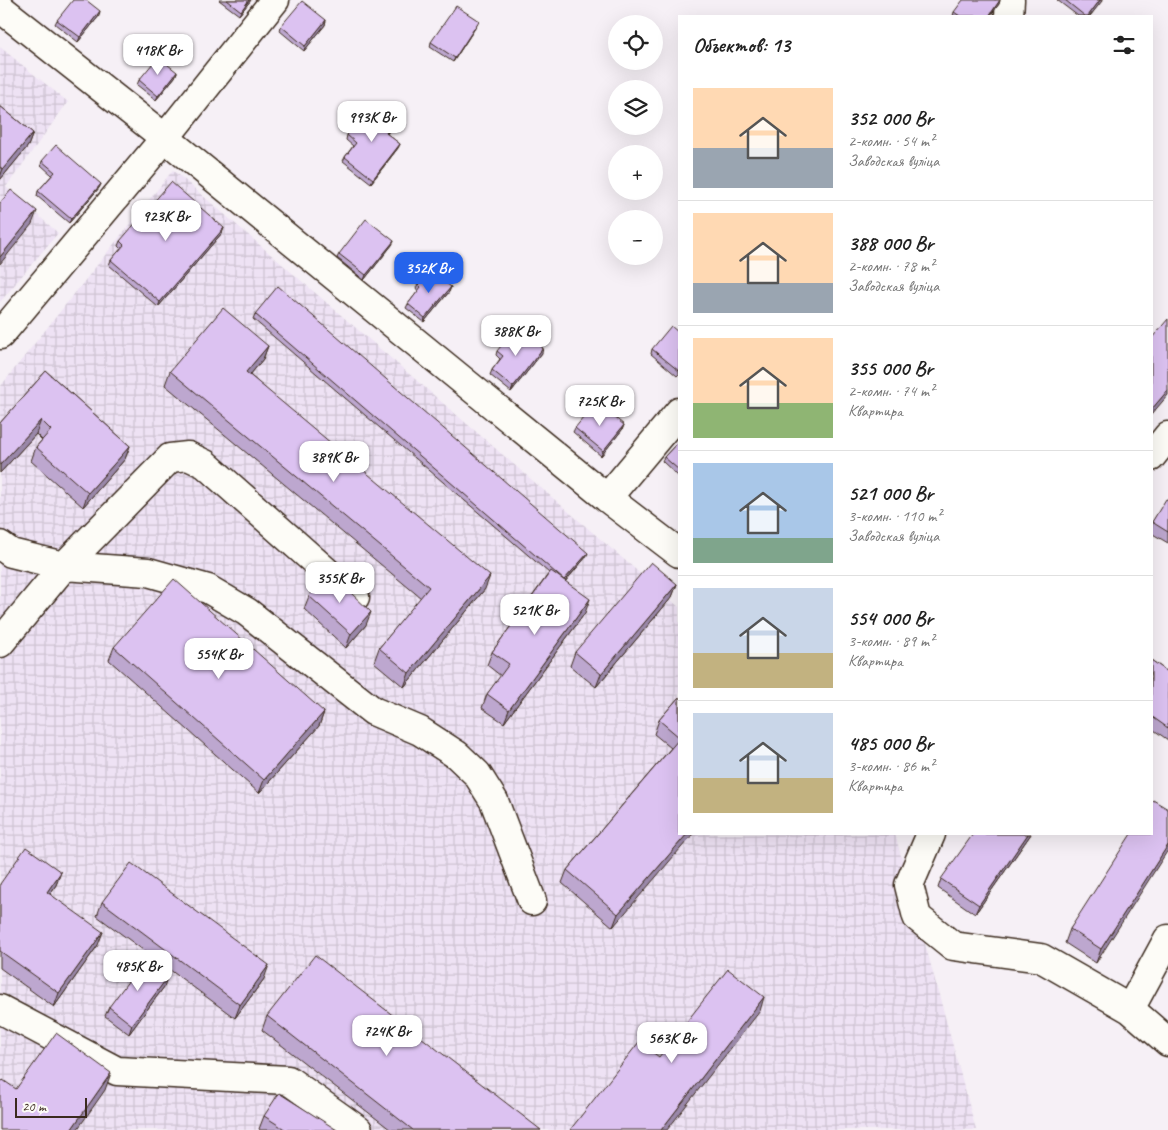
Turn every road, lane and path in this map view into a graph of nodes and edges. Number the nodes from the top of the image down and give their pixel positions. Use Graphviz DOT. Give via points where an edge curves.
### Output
graph roads {
  1 [pos="275,0"];
  2 [pos="1010,0"];
  3 [pos="0,8"];
  4 [pos="1009,15"];
  5 [pos="165,138"];
  6 [pos="0,335"];
  7 [pos="678,413"];
  8 [pos="1168,436"];
  9 [pos="1153,455"];
  10 [pos="607,498"];
  11 [pos="0,545"];
  12 [pos="678,552"];
  13 [pos="64,566"];
  14 [pos="354,597"];
  15 [pos="0,643"];
  16 [pos="930,835"];
  17 [pos="532,901"];
  18 [pos="1168,939"];
  19 [pos="0,1009"];
  20 [pos="1130,1009"];
  21 [pos="1168,1042"];
  22 [pos="358,1130"];
  1 -- 5 [label="street"];
  2 -- 4 [label="street"];
  3 -- 5 [label="street"];
  5 -- 6 [label="street"];
  5 -- 10 [label="street"];
  7 -- 10 [label="street"];
  8 -- 9 [label="street"];
  10 -- 12 [label="street"];
  11 -- 13 [label="street" via="12,552"];
  13 -- 14 [label="street" via="170,458 188,456 205,464"];
  13 -- 15 [label="street"];
  13 -- 17 [label="street" via="148,572 208,589 247,612 373,711 420,730 457,755 476,774 494,801"];
  16 -- 20 [label="street" via="909,885 917,917 953,946 1040,958"];
  18 -- 20 [label="street"];
  19 -- 22 [label="street" via="117,1071 288,1080"];
  20 -- 21 [label="street"];
}
